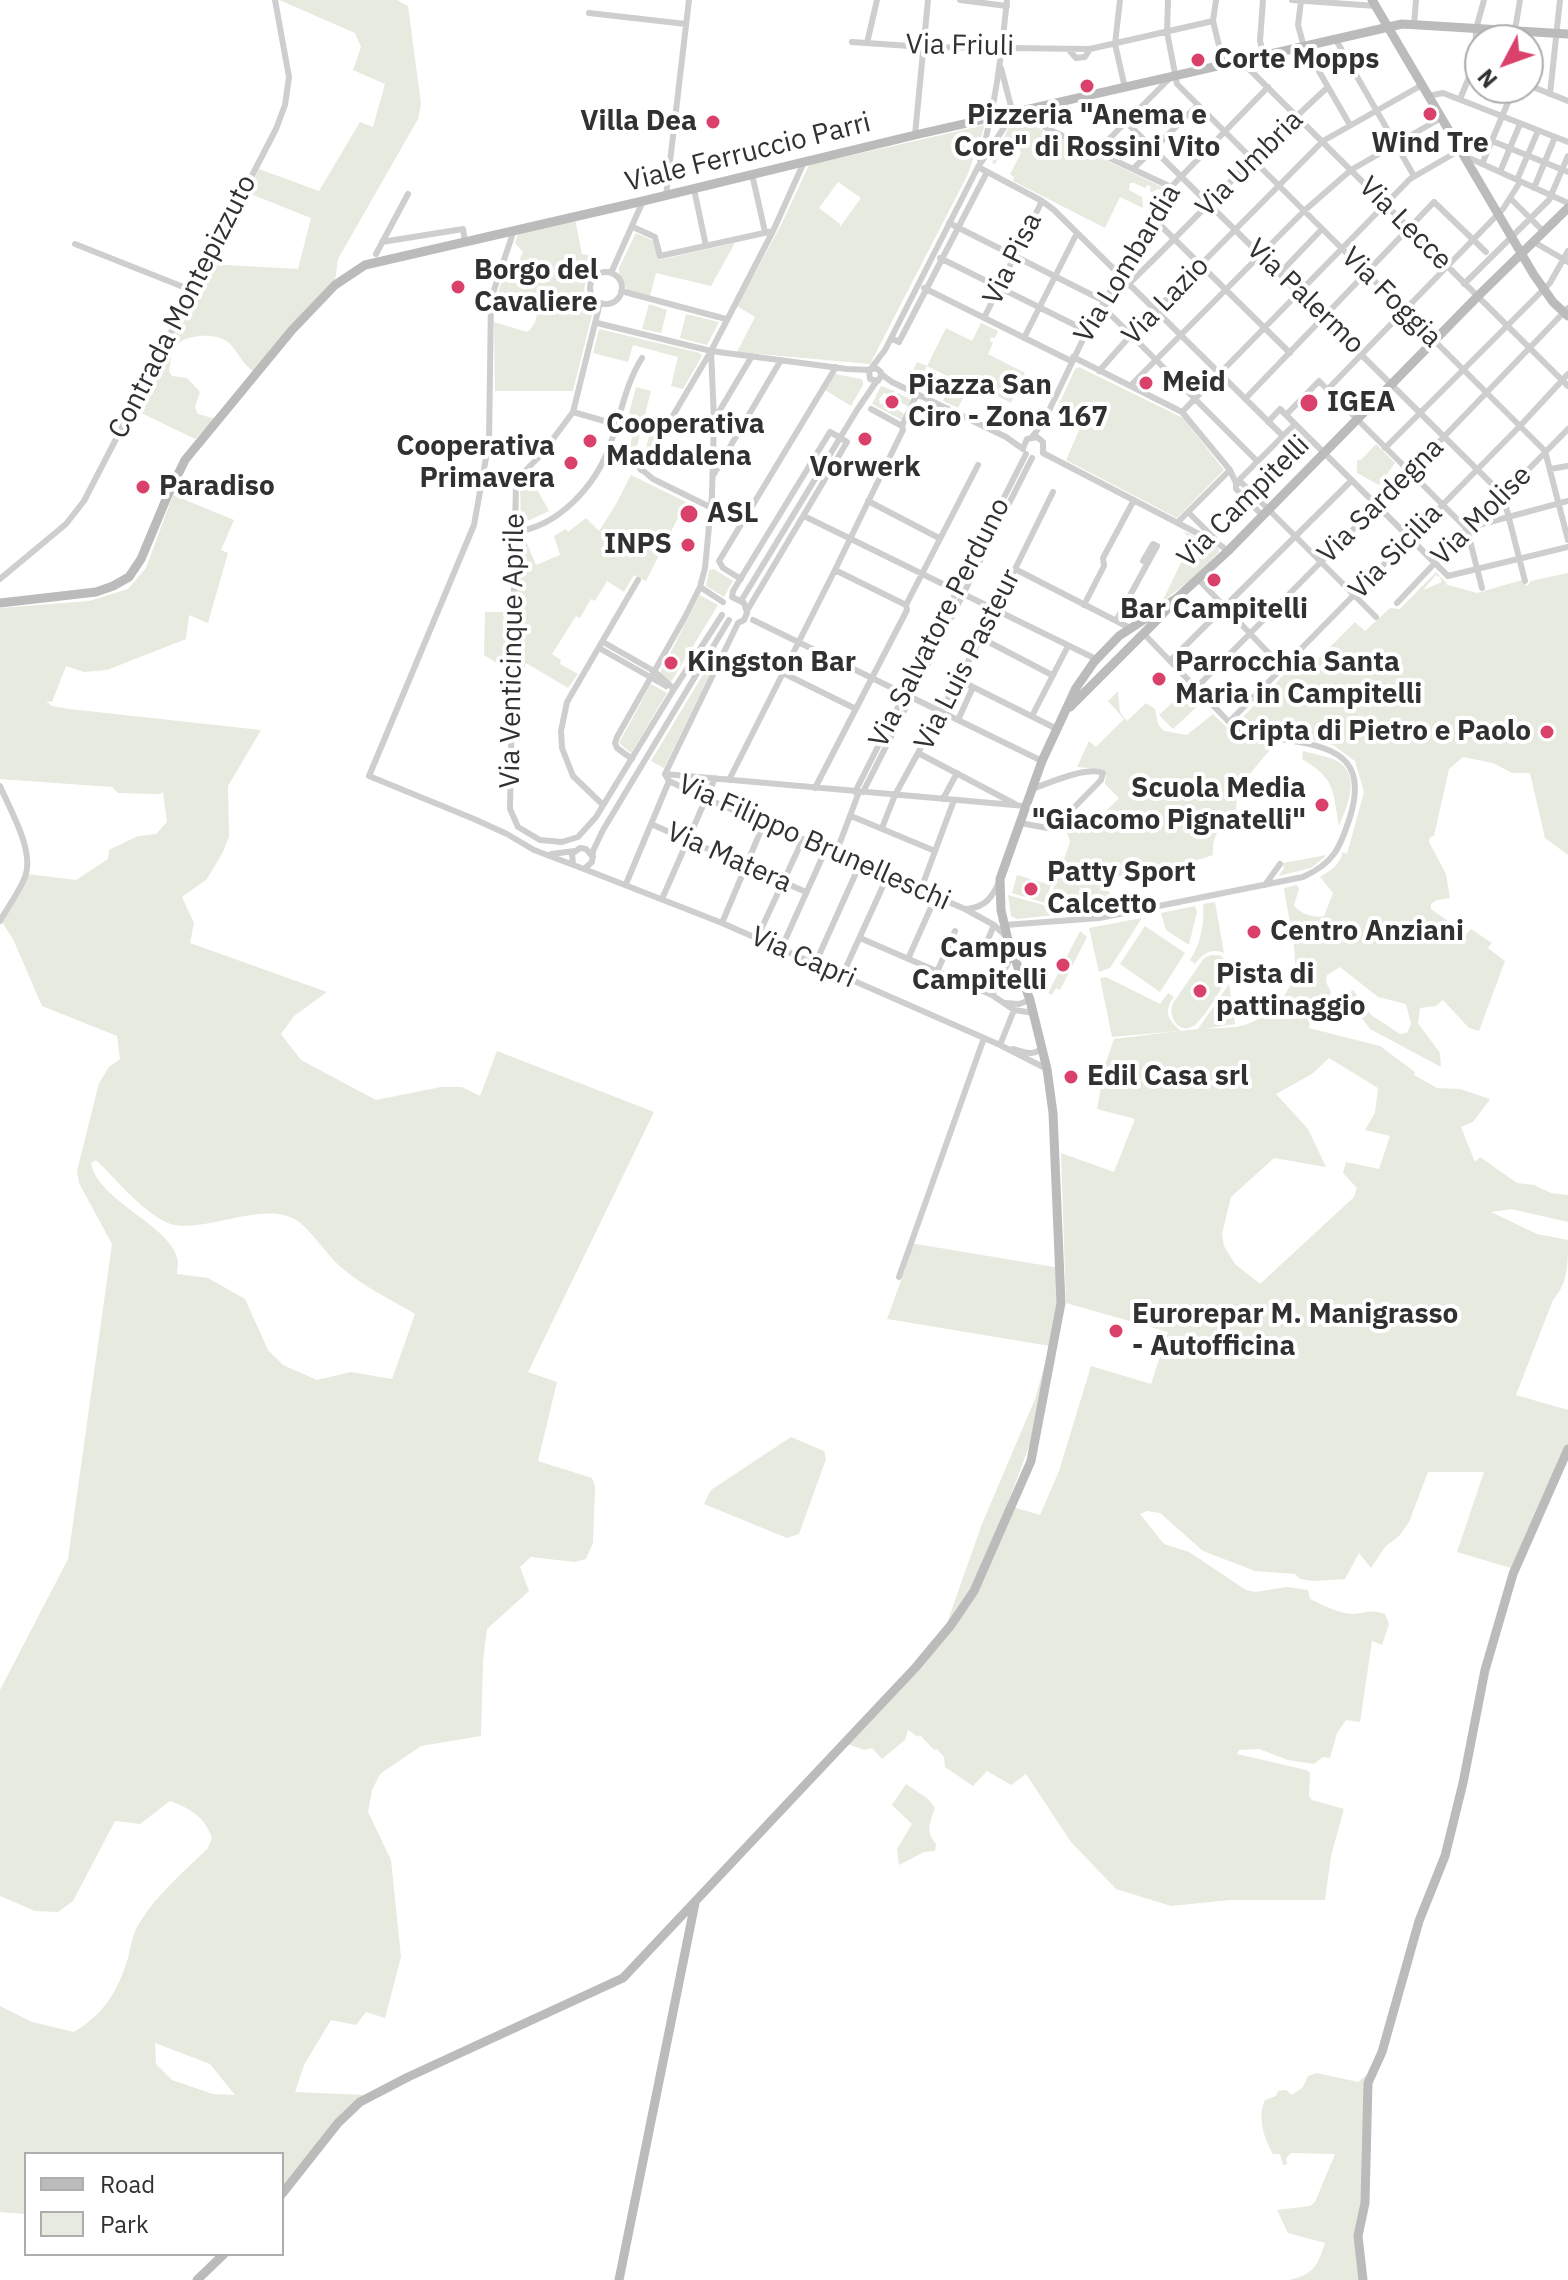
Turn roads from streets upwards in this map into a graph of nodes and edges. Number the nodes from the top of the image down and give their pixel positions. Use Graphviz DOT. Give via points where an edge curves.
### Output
graph roads {
  1 [pos="275,0"];
  2 [pos="689,0"];
  3 [pos="877,0"];
  4 [pos="928,0"];
  5 [pos="960,0"];
  6 [pos="1120,0"];
  7 [pos="1168,0"];
  8 [pos="1216,0"];
  9 [pos="1263,0"];
  10 [pos="1292,0"];
  11 [pos="1416,0"];
  12 [pos="1484,0"];
  13 [pos="1520,0"];
  14 [pos="1560,0"];
  15 [pos="1301,1"];
  16 [pos="1007,3"];
  17 [pos="1374,3"];
  18 [pos="589,13"];
  19 [pos="1213,21"];
  20 [pos="686,24"];
  21 [pos="1477,24"];
  22 [pos="1521,24"];
  23 [pos="1414,25"];
  24 [pos="1388,28"];
  25 [pos="1464,28"];
  26 [pos="1167,32"];
  27 [pos="1544,33"];
  28 [pos="1557,33"];
  29 [pos="1568,34"];
  30 [pos="1336,40"];
  31 [pos="852,42"];
  32 [pos="867,43"];
  33 [pos="1115,44"];
  34 [pos="924,47"];
  35 [pos="1304,47"];
  36 [pos="1002,48"];
  37 [pos="1264,57"];
  38 [pos="1242,62"];
  39 [pos="1224,66"];
  40 [pos="1001,68"];
  41 [pos="1172,78"];
  42 [pos="1146,83"];
  43 [pos="1422,85"];
  44 [pos="1268,87"];
  45 [pos="1328,87"];
  46 [pos="1125,88"];
  47 [pos="1464,91"];
  48 [pos="1544,92"];
  49 [pos="1550,94"];
  50 [pos="1428,96"];
  51 [pos="1150,98"];
  52 [pos="1460,99"];
  53 [pos="1568,101"];
  54 [pos="1508,104"];
  55 [pos="1198,105"];
  56 [pos="1038,108"];
  57 [pos="1376,111"];
  58 [pos="1018,112"];
  59 [pos="1296,116"];
  60 [pos="992,118"];
  61 [pos="1441,118"];
  62 [pos="1502,118"];
  63 [pos="1126,122"];
  64 [pos="1041,124"];
  65 [pos="1520,124"];
  66 [pos="1350,125"];
  67 [pos="1224,131"];
  68 [pos="1538,131"];
  69 [pos="915,135"];
  70 [pos="1555,137"];
  71 [pos="1323,141"];
  72 [pos="1492,141"];
  73 [pos="1568,142"];
  74 [pos="1395,144"];
  75 [pos="1510,148"];
  76 [pos="1153,149"];
  77 [pos="1097,151"];
  78 [pos="1462,153"];
  79 [pos="1527,155"];
  80 [pos="1568,156"];
  81 [pos="1253,160"];
  82 [pos="804,162"];
  83 [pos="1544,163"];
  84 [pos="1482,164"];
  85 [pos="978,167"];
  86 [pos="1133,169"];
  87 [pos="1351,170"];
  88 [pos="1565,171"];
  89 [pos="987,172"];
  90 [pos="1500,172"];
  91 [pos="752,174"];
  92 [pos="1180,176"];
  93 [pos="1414,176"];
  94 [pos="1519,181"];
  95 [pos="1278,186"];
  96 [pos="1171,187"];
  97 [pos="1534,188"];
  98 [pos="694,189"];
  99 [pos="408,194"];
  100 [pos="666,196"];
  101 [pos="1551,196"];
  102 [pos="1511,199"];
  103 [pos="643,201"];
  104 [pos="1042,201"];
  105 [pos="1210,205"];
  106 [pos="1385,205"];
  107 [pos="1568,206"];
  108 [pos="1304,211"];
  109 [pos="1498,214"];
  110 [pos="1153,218"];
  111 [pos="1530,218"];
  112 [pos="949,223"];
  113 [pos="633,227"];
  114 [pos="958,228"];
  115 [pos="1322,229"];
  116 [pos="1409,229"];
  117 [pos="514,230"];
  118 [pos="1236,230"];
  119 [pos="769,232"];
  120 [pos="1544,232"];
  121 [pos="1077,233"];
  122 [pos="1511,237"];
  123 [pos="1473,239"];
  124 [pos="1175,240"];
  125 [pos="465,241"];
  126 [pos="382,242"];
  127 [pos="1534,242"];
  128 [pos="75,244"];
  129 [pos="706,246"];
  130 [pos="1342,249"];
  131 [pos="1568,251"];
  132 [pos="1486,252"];
  133 [pos="376,254"];
  134 [pos="933,254"];
  135 [pos="1261,254"];
  136 [pos="1521,254"];
  137 [pos="1014,257"];
  138 [pos="941,259"];
  139 [pos="1566,261"];
  140 [pos="1201,265"];
  141 [pos="1446,266"];
  142 [pos="611,273"];
  143 [pos="1280,273"];
  144 [pos="1366,273"];
  145 [pos="1119,276"];
  146 [pos="1054,277"];
  147 [pos="1464,284"];
  148 [pos="918,285"];
  149 [pos="1128,285"];
  150 [pos="999,288"];
  151 [pos="926,289"];
  152 [pos="1543,289"];
  153 [pos="191,290"];
  154 [pos="1226,290"];
  155 [pos="621,291"];
  156 [pos="1299,292"];
  157 [pos="1477,297"];
  158 [pos="600,303"];
  159 [pos="1103,304"];
  160 [pos="1039,308"];
  161 [pos="1404,309"];
  162 [pos="1155,311"];
  163 [pos="1567,312"];
  164 [pos="1325,317"];
  165 [pos="984,318"];
  166 [pos="726,319"];
  167 [pos="597,323"];
  168 [pos="1506,326"];
  169 [pos="1265,328"];
  170 [pos="1087,331"];
  171 [pos="1131,335"];
  172 [pos="1180,336"];
  173 [pos="891,338"];
  174 [pos="1024,338"];
  175 [pos="1435,341"];
  176 [pos="1529,349"];
  177 [pos="711,351"];
  178 [pos="1290,353"];
  179 [pos="1362,353"];
  180 [pos="752,356"];
  181 [pos="642,358"];
  182 [pos="1072,359"];
  183 [pos="781,360"];
  184 [pos="1156,361"];
  185 [pos="836,367"];
  186 [pos="1463,370"];
  187 [pos="1099,371"];
  188 [pos="1568,374"];
  189 [pos="875,375"];
  190 [pos="1220,375"];
  191 [pos="1393,384"];
  192 [pos="1565,384"];
  193 [pos="1131,385"];
  194 [pos="1327,390"];
  195 [pos="917,394"];
  196 [pos="1486,394"];
  197 [pos="1245,399"];
  198 [pos="1195,400"];
  199 [pos="871,409"];
  200 [pos="573,412"];
  201 [pos="1182,412"];
  202 [pos="1421,412"];
  203 [pos="1286,415"];
  204 [pos="714,420"];
  205 [pos="1044,421"];
  206 [pos="1357,421"];
  207 [pos="1268,422"];
  208 [pos="615,424"];
  209 [pos="1295,424"];
  210 [pos="902,426"];
  211 [pos="1520,426"];
  212 [pos="1568,429"];
  213 [pos="1283,436"];
  214 [pos="1445,436"];
  215 [pos="1006,437"];
  216 [pos="841,438"];
  217 [pos="1029,438"];
  218 [pos="1042,440"];
  219 [pos="609,448"];
  220 [pos="1385,448"];
  221 [pos="1545,451"];
  222 [pos="1043,453"];
  223 [pos="1325,453"];
  224 [pos="1027,454"];
  225 [pos="1257,461"];
  226 [pos="978,465"];
  227 [pos="1568,466"];
  228 [pos="1478,469"];
  229 [pos="1550,469"];
  230 [pos="641,470"];
  231 [pos="1230,470"];
  232 [pos="1410,472"];
  233 [pos="484,477"];
  234 [pos="712,478"];
  235 [pos="516,480"];
  236 [pos="1352,480"];
  237 [pos="1236,483"];
  238 [pos="1053,492"];
  239 [pos="1503,495"];
  240 [pos="1134,500"];
  241 [pos="868,501"];
  242 [pos="1568,501"];
  243 [pos="1559,503"];
  244 [pos="1443,505"];
  245 [pos="1377,506"];
  246 [pos="712,508"];
  247 [pos="1188,512"];
  248 [pos="1266,513"];
  249 [pos="804,516"];
  250 [pos="1510,517"];
  251 [pos="1177,523"];
  252 [pos="1470,528"];
  253 [pos="514,532"];
  254 [pos="850,537"];
  255 [pos="1296,537"];
  256 [pos="939,538"];
  257 [pos="1410,538"];
  258 [pos="1568,540"];
  259 [pos="1568,547"];
  260 [pos="1224,548"];
  261 [pos="1520,559"];
  262 [pos="1321,562"];
  263 [pos="1148,563"];
  264 [pos="1435,563"];
  265 [pos="1478,568"];
  266 [pos="1015,569"];
  267 [pos="835,570"];
  268 [pos="922,572"];
  269 [pos="0,579"];
  270 [pos="741,579"];
  271 [pos="638,580"];
  272 [pos="1199,580"];
  273 [pos="1525,581"];
  274 [pos="700,587"];
  275 [pos="1482,588"];
  276 [pos="960,592"];
  277 [pos="1355,595"];
  278 [pos="732,597"];
  279 [pos="1177,598"];
  280 [pos="741,601"];
  281 [pos="723,602"];
  282 [pos="0,603"];
  283 [pos="1397,603"];
  284 [pos="906,605"];
  285 [pos="1084,605"];
  286 [pos="1225,607"];
  287 [pos="995,610"];
  288 [pos="722,615"];
  289 [pos="744,616"];
  290 [pos="1376,617"];
  291 [pos="729,620"];
  292 [pos="1116,621"];
  293 [pos="1129,629"];
  294 [pos="1249,633"];
  295 [pos="1140,637"];
  296 [pos="981,638"];
  297 [pos="798,643"];
  298 [pos="601,645"];
  299 [pos="1068,646"];
  300 [pos="1096,659"];
  301 [pos="1170,661"];
  302 [pos="1283,668"];
  303 [pos="783,673"];
  304 [pos="652,675"];
  305 [pos="1052,675"];
  306 [pos="871,678"];
  307 [pos="959,680"];
  308 [pos="973,687"];
  309 [pos="1196,688"];
  310 [pos="674,689"];
  311 [pos="908,696"];
  312 [pos="856,709"];
  313 [pos="942,713"];
  314 [pos="1065,713"];
  315 [pos="1032,716"];
  316 [pos="958,720"];
  317 [pos="1229,722"];
  318 [pos="1057,729"];
  319 [pos="920,754"];
  320 [pos="632,759"];
  321 [pos="1042,761"];
  322 [pos="957,773"];
  323 [pos="665,774"];
  324 [pos="715,778"];
  325 [pos="729,780"];
  326 [pos="669,781"];
  327 [pos="0,786"];
  328 [pos="815,788"];
  329 [pos="1032,789"];
  330 [pos="859,792"];
  331 [pos="895,795"];
  332 [pos="705,798"];
  333 [pos="943,799"];
  334 [pos="954,800"];
  335 [pos="603,805"];
  336 [pos="1022,806"];
  337 [pos="851,816"];
  338 [pos="764,823"];
  339 [pos="1020,823"];
  340 [pos="651,824"];
  341 [pos="882,828"];
  342 [pos="603,830"];
  343 [pos="803,839"];
  344 [pos="687,840"];
  345 [pos="578,849"];
  346 [pos="826,849"];
  347 [pos="935,851"];
  348 [pos="836,853"];
  349 [pos="548,854"];
  350 [pos="593,859"];
  351 [pos="573,864"];
  352 [pos="860,864"];
  353 [pos="1280,864"];
  354 [pos="746,865"];
  355 [pos="584,869"];
  356 [pos="888,875"];
  357 [pos="1000,879"];
  358 [pos="783,882"];
  359 [pos="623,883"];
  360 [pos="1265,885"];
  361 [pos="921,889"];
  362 [pos="806,892"];
  363 [pos="936,896"];
  364 [pos="662,899"];
  365 [pos="979,908"];
  366 [pos="965,909"];
  367 [pos="981,918"];
  368 [pos="1000,919"];
  369 [pos="0,921"];
  370 [pos="722,923"];
  371 [pos="955,931"];
  372 [pos="757,938"];
  373 [pos="860,938"];
  374 [pos="781,949"];
  375 [pos="908,959"];
  376 [pos="1012,960"];
  377 [pos="815,964"];
  378 [pos="937,972"];
  379 [pos="842,976"];
  380 [pos="992,995"];
  381 [pos="1030,1000"];
  382 [pos="1005,1003"];
  383 [pos="1014,1010"];
  384 [pos="1034,1013"];
  385 [pos="984,1038"];
  386 [pos="1003,1046"];
  387 [pos="1043,1047"];
  388 [pos="1047,1069"];
  389 [pos="899,1277"];
  390 [pos="1568,1449"];
  391 [pos="695,1901"];
  392 [pos="284,2191"];
  393 [pos="222,2256"];
  394 [pos="197,2280"];
  395 [pos="619,2280"];
  396 [pos="1363,2280"];
  1 -- 153 [label="street, Contrada Montepizzuto" via="289,77 285,105"];
  2 -- 20 [label="street"];
  3 -- 32 [label="street"];
  4 -- 34 [label="street"];
  5 -- 16 [label="street"];
  6 -- 33 [label="street"];
  7 -- 26 [label="street"];
  8 -- 19 [label="street"];
  9 -- 37 [label="street"];
  10 -- 15 [label="street"];
  11 -- 23 [label="street"];
  12 -- 21 [label="street"];
  13 -- 22 [label="street"];
  14 -- 28 [label="street"];
  15 -- 17 [label="street"];
  15 -- 35 [label="street" via="1298,25"];
  16 -- 36 [label="street"];
  17 -- 24 [label="street"];
  18 -- 20 [label="street"];
  19 -- 26 [label="street, Via Friuli"];
  19 -- 39 [label="street"];
  20 -- 100 [label="street"];
  23 -- 24 [label="street, Viale Ferruccio Parri"];
  23 -- 25 [label="street, Viale Ferruccio Parri"];
  24 -- 30 [label="street, Viale Ferruccio Parri"];
  24 -- 43 [label="street"];
  26 -- 33 [label="street, Via Friuli"];
  26 -- 41 [label="street"];
  27 -- 28 [label="street, Viale Ferruccio Parri"];
  28 -- 29 [label="street, Viale Ferruccio Parri"];
  28 -- 49 [label="street"];
  30 -- 35 [label="street, Viale Ferruccio Parri"];
  30 -- 57 [label="street"];
  31 -- 32 [label="street, Via Friuli"];
  32 -- 34 [label="street, Via Friuli"];
  33 -- 36 [label="street, Via Friuli" via="1090,49"];
  33 -- 46 [label="street"];
  34 -- 36 [label="street, Via Friuli"];
  34 -- 69 [label="street"];
  35 -- 37 [label="street, Viale Ferruccio Parri"];
  35 -- 45 [label="street"];
  36 -- 40 [label="street"];
  37 -- 38 [label="street, Viale Ferruccio Parri"];
  38 -- 39 [label="street, Viale Ferruccio Parri"];
  38 -- 44 [label="street, Via Lecce"];
  39 -- 41 [label="street, Viale Ferruccio Parri"];
  40 -- 58 [label="street"];
  40 -- 60 [label="street"];
  41 -- 42 [label="street, Viale Ferruccio Parri"];
  41 -- 51 [label="street"];
  41 -- 55 [label="street, Via Foggia"];
  42 -- 46 [label="street, Viale Ferruccio Parri"];
  42 -- 51 [label="street"];
  43 -- 50 [label="street"];
  43 -- 57 [label="street, Via Lazio"];
  44 -- 59 [label="street, Via Lecce"];
  44 -- 67 [label="street, Via Lombardia"];
  45 -- 59 [label="street, Via Umbria"];
  45 -- 66 [label="street"];
  46 -- 56 [label="street, Viale Ferruccio Parri"];
  47 -- 52 [label="street"];
  48 -- 49 [label="street"];
  49 -- 53 [label="street"];
  50 -- 52 [label="street" via="1443,93"];
  50 -- 61 [label="street"];
  51 -- 63 [label="street"];
  52 -- 62 [label="street"];
  54 -- 62 [label="street"];
  55 -- 67 [label="street, Via Foggia"];
  55 -- 76 [label="street"];
  56 -- 58 [label="street, Viale Ferruccio Parri"];
  56 -- 64 [label="street"];
  57 -- 66 [label="street, Via Lazio"];
  57 -- 74 [label="street"];
  58 -- 60 [label="street, Viale Ferruccio Parri"];
  58 -- 64 [label="street"];
  58 -- 85 [label="street"];
  59 -- 71 [label="street, Via Lecce"];
  59 -- 81 [label="street, Via Umbria"];
  60 -- 69 [label="street, Viale Ferruccio Parri"];
  60 -- 85 [label="street"];
  61 -- 74 [label="street"];
  61 -- 78 [label="street"];
  62 -- 65 [label="street"];
  62 -- 72 [label="street"];
  63 -- 76 [label="street, Via Palermo"];
  63 -- 77 [label="street"];
  64 -- 77 [label="street"];
  65 -- 68 [label="street"];
  65 -- 75 [label="street"];
  66 -- 71 [label="street, Via Lazio"];
  67 -- 81 [label="street, Via Foggia"];
  67 -- 92 [label="street, Via Lombardia"];
  68 -- 70 [label="street"];
  68 -- 79 [label="street"];
  69 -- 82 [label="street, Viale Ferruccio Parri"];
  70 -- 73 [label="street"];
  70 -- 83 [label="street"];
  71 -- 87 [label="street, Via Lecce"];
  71 -- 95 [label="street, Via Lazio"];
  72 -- 75 [label="street"];
  72 -- 84 [label="street"];
  74 -- 87 [label="street"];
  74 -- 93 [label="street"];
  75 -- 79 [label="street"];
  75 -- 90 [label="street"];
  76 -- 86 [label="street"];
  76 -- 92 [label="street, Via Palermo"];
  77 -- 86 [label="street"];
  78 -- 84 [label="street"];
  78 -- 93 [label="street"];
  78 -- 109 [label="street"];
  79 -- 83 [label="street"];
  79 -- 94 [label="street"];
  80 -- 88 [label="street"];
  81 -- 95 [label="street, Via Foggia"];
  81 -- 105 [label="street, Via Umbria"];
  82 -- 91 [label="street, Viale Ferruccio Parri"];
  82 -- 119 [label="street"];
  83 -- 88 [label="street"];
  83 -- 97 [label="street"];
  84 -- 90 [label="street"];
  85 -- 89 [label="street"];
  85 -- 112 [label="street"];
  86 -- 96 [label="street"];
  87 -- 106 [label="street, Via Lecce"];
  87 -- 108 [label="street"];
  88 -- 101 [label="street"];
  89 -- 104 [label="street"];
  89 -- 114 [label="street"];
  90 -- 94 [label="street"];
  91 -- 98 [label="street, Viale Ferruccio Parri"];
  91 -- 119 [label="street"];
  92 -- 96 [label="street, Via Lombardia"];
  92 -- 105 [label="street, Via Palermo"];
  93 -- 106 [label="street"];
  94 -- 97 [label="street"];
  94 -- 102 [label="street"];
  95 -- 108 [label="street, Via Foggia"];
  95 -- 118 [label="street, Via Lazio"];
  96 -- 110 [label="street, Via Lombardia"];
  97 -- 101 [label="street"];
  98 -- 100 [label="street, Viale Ferruccio Parri"];
  98 -- 129 [label="street"];
  99 -- 126 [label="street"];
  100 -- 103 [label="street, Viale Ferruccio Parri"];
  101 -- 107 [label="street"];
  101 -- 111 [label="street"];
  102 -- 109 [label="street"];
  102 -- 111 [label="street"];
  103 -- 113 [label="street"];
  103 -- 117 [label="street, Viale Ferruccio Parri"];
  104 -- 121 [label="street"];
  104 -- 137 [label="street, Via Pisa"];
  105 -- 118 [label="street, Via Palermo"];
  105 -- 124 [label="street, Via Umbria"];
  106 -- 116 [label="street, Via Lecce"];
  106 -- 130 [label="street"];
  107 -- 120 [label="street, Via Campitelli"];
  108 -- 115 [label="street, Via Foggia"];
  108 -- 135 [label="street"];
  109 -- 122 [label="street"];
  109 -- 123 [label="street"];
  110 -- 124 [label="street"];
  110 -- 145 [label="street, Via Lombardia"];
  111 -- 120 [label="street"];
  111 -- 122 [label="street"];
  112 -- 114 [label="street"];
  112 -- 134 [label="street"];
  113 -- 129 [label="street" via="655,237 660,256"];
  113 -- 142 [label="street"];
  114 -- 137 [label="street"];
  114 -- 138 [label="street"];
  115 -- 130 [label="street, Via Foggia"];
  115 -- 143 [label="street"];
  116 -- 123 [label="street" via="1434,202"];
  116 -- 141 [label="street, Via Lecce"];
  116 -- 144 [label="street"];
  117 -- 125 [label="street, Viale Ferruccio Parri"];
  117 -- 233 [label="street" via="491,299"];
  118 -- 135 [label="street, Via Palermo"];
  118 -- 140 [label="street, Via Lazio"];
  119 -- 129 [label="street"];
  119 -- 166 [label="street"];
  120 -- 127 [label="street, Via Campitelli"];
  121 -- 145 [label="street"];
  121 -- 146 [label="street"];
  122 -- 136 [label="street"];
  122 -- 147 [label="street"];
  123 -- 132 [label="street"];
  123 -- 141 [label="street"];
  124 -- 140 [label="street"];
  124 -- 149 [label="street, Via Umbria"];
  125 -- 126 [label="street" via="463,229"];
  125 -- 282 [label="street, Viale Ferruccio Parri" via="365,265 326,293 185,460 129,577 96,592"];
  126 -- 133 [label="street"];
  127 -- 136 [label="street, Via Campitelli"];
  127 -- 139 [label="street"];
  128 -- 153 [label="street"];
  130 -- 144 [label="street, Via Foggia"];
  130 -- 156 [label="street"];
  131 -- 139 [label="street"];
  134 -- 138 [label="street"];
  134 -- 148 [label="street"];
  135 -- 143 [label="street, Via Palermo"];
  135 -- 154 [label="street"];
  136 -- 152 [label="street"];
  136 -- 157 [label="street, Via Campitelli"];
  137 -- 146 [label="street"];
  137 -- 150 [label="street, Via Pisa"];
  138 -- 150 [label="street"];
  138 -- 151 [label="street"];
  139 -- 152 [label="street"];
  140 -- 154 [label="street"];
  140 -- 162 [label="street, Via Lazio"];
  141 -- 147 [label="street, Via Lecce"];
  141 -- 161 [label="street"];
  142 -- 155 [label="street"];
  142 -- 158 [label="street" via="596,275 590,285"];
  143 -- 156 [label="street, Via Palermo"];
  144 -- 161 [label="street, Via Foggia"];
  144 -- 164 [label="street"];
  145 -- 149 [label="street"];
  145 -- 159 [label="street, Via Lombardia"];
  146 -- 159 [label="street"];
  146 -- 160 [label="street"];
  147 -- 157 [label="street, Via Lecce"];
  148 -- 151 [label="street"];
  148 -- 173 [label="street"];
  149 -- 159 [label="street, Via Umbria"];
  149 -- 162 [label="street"];
  150 -- 160 [label="street"];
  150 -- 165 [label="street, Via Pisa"];
  151 -- 165 [label="street"];
  151 -- 173 [label="street" via="899,342"];
  152 -- 163 [label="street"];
  152 -- 168 [label="street"];
  153 -- 269 [label="street, Contrada Montepizzuto" via="84,501 66,524"];
  154 -- 169 [label="street"];
  154 -- 172 [label="street"];
  155 -- 158 [label="street" via="612,303"];
  155 -- 166 [label="street"];
  156 -- 164 [label="street, Via Palermo"];
  156 -- 169 [label="street"];
  157 -- 168 [label="street, Via Lecce"];
  157 -- 175 [label="street, Via Campitelli"];
  158 -- 167 [label="street"];
  159 -- 170 [label="street, Via Lombardia"];
  159 -- 171 [label="street"];
  160 -- 170 [label="street"];
  160 -- 174 [label="street"];
  161 -- 175 [label="street, Via Foggia"];
  161 -- 179 [label="street"];
  162 -- 171 [label="street, Via Lazio"];
  162 -- 172 [label="street"];
  163 -- 176 [label="street, Via Sardegna"];
  164 -- 178 [label="street"];
  164 -- 179 [label="street, Via Palermo"];
  165 -- 174 [label="street"];
  166 -- 177 [label="street"];
  167 -- 177 [label="street"];
  167 -- 200 [label="street"];
  168 -- 176 [label="street, Via Lecce"];
  168 -- 186 [label="street"];
  169 -- 178 [label="street"];
  169 -- 190 [label="street"];
  170 -- 182 [label="street, Via Lombardia"];
  171 -- 184 [label="street"];
  171 -- 187 [label="street, Via Lazio"];
  172 -- 184 [label="street"];
  172 -- 190 [label="street"];
  173 -- 189 [label="street"];
  174 -- 182 [label="street"];
  175 -- 186 [label="street, Via Foggia"];
  175 -- 191 [label="street, Via Campitelli"];
  176 -- 192 [label="street, Via Lecce"];
  176 -- 196 [label="street, Via Sardegna"];
  177 -- 180 [label="street"];
  177 -- 204 [label="street"];
  177 -- 230 [label="street"];
  178 -- 197 [label="street"];
  179 -- 191 [label="street, Via Palermo"];
  179 -- 194 [label="street"];
  180 -- 183 [label="street"];
  180 -- 204 [label="street"];
  181 -- 208 [label="street"];
  182 -- 187 [label="street"];
  182 -- 205 [label="street, Via Lombardia"];
  183 -- 185 [label="street"];
  183 -- 234 [label="street"];
  184 -- 193 [label="street"];
  184 -- 198 [label="street"];
  185 -- 189 [label="street"];
  185 -- 270 [label="street" via="719,561"];
  186 -- 196 [label="street, Via Foggia"];
  186 -- 202 [label="street"];
  187 -- 193 [label="street"];
  188 -- 192 [label="street, Via Sicilia"];
  189 -- 195 [label="street"];
  189 -- 216 [label="street"];
  190 -- 197 [label="street"];
  190 -- 198 [label="street"];
  191 -- 202 [label="street, Via Palermo"];
  191 -- 206 [label="street, Via Campitelli"];
  192 -- 211 [label="street, Via Sicilia"];
  193 -- 201 [label="street"];
  194 -- 203 [label="street" via="1319,381"];
  194 -- 206 [label="street"];
  195 -- 210 [label="street"];
  195 -- 215 [label="street"];
  196 -- 211 [label="street, Via Foggia"];
  196 -- 214 [label="street, Via Sardegna"];
  197 -- 207 [label="street"];
  198 -- 201 [label="street"];
  198 -- 225 [label="street"];
  199 -- 210 [label="street"];
  200 -- 208 [label="street"];
  200 -- 235 [label="street"];
  201 -- 231 [label="street"];
  202 -- 214 [label="street, Via Palermo"];
  202 -- 220 [label="street"];
  203 -- 207 [label="street" via="1280,409"];
  203 -- 209 [label="street"];
  204 -- 234 [label="street"];
  205 -- 217 [label="street, Via Lombardia"];
  205 -- 218 [label="street, Via Lombardia"];
  206 -- 220 [label="street"];
  206 -- 223 [label="street, Via Campitelli"];
  207 -- 213 [label="street"];
  208 -- 219 [label="street"];
  209 -- 213 [label="street"];
  209 -- 223 [label="street"];
  210 -- 241 [label="street"];
  211 -- 221 [label="street, Via Foggia"];
  211 -- 228 [label="street, Via Sicilia"];
  212 -- 221 [label="street, Via Molise"];
  213 -- 225 [label="street"];
  214 -- 228 [label="street, Via Palermo"];
  214 -- 232 [label="street, Via Sardegna"];
  215 -- 217 [label="street"];
  215 -- 224 [label="street"];
  216 -- 249 [label="street" via="847,442"];
  216 -- 270 [label="street" via="830,432"];
  216 -- 280 [label="street"];
  217 -- 218 [label="street"];
  217 -- 224 [label="street, Via Salvatore Perduno"];
  218 -- 222 [label="street, Via Lombardia"];
  219 -- 230 [label="street"];
  219 -- 253 [label="street" via="567,509"];
  220 -- 232 [label="street"];
  221 -- 229 [label="street, Via Foggia"];
  221 -- 239 [label="street, Via Molise"];
  222 -- 224 [label="street"];
  222 -- 240 [label="street"];
  223 -- 236 [label="street"];
  223 -- 248 [label="street, Via Campitelli"];
  224 -- 276 [label="street, Via Salvatore Perduno"];
  225 -- 237 [label="street"];
  226 -- 256 [label="street"];
  227 -- 229 [label="street"];
  228 -- 239 [label="street, Via Palermo"];
  228 -- 244 [label="street, Via Sicilia"];
  229 -- 243 [label="street, Via Foggia"];
  230 -- 246 [label="street"];
  231 -- 237 [label="street"];
  231 -- 247 [label="street"];
  232 -- 244 [label="street"];
  232 -- 245 [label="street, Via Sardegna"];
  233 -- 235 [label="street"];
  233 -- 349 [label="street, Via Capri" via="468,542 369,776"];
  234 -- 246 [label="street"];
  235 -- 253 [label="street, Via Venticinque Aprile"];
  236 -- 245 [label="street"];
  236 -- 255 [label="street"];
  237 -- 248 [label="street" via="1236,489"];
  238 -- 266 [label="street, Via Luis Pasteur"];
  239 -- 250 [label="street, Via Palermo"];
  239 -- 252 [label="street, Via Molise"];
  240 -- 251 [label="street"];
  240 -- 285 [label="street"];
  241 -- 254 [label="street"];
  241 -- 256 [label="street"];
  242 -- 243 [label="street"];
  243 -- 250 [label="street"];
  243 -- 258 [label="street, Via Foggia"];
  244 -- 252 [label="street"];
  244 -- 257 [label="street, Via Sicilia"];
  245 -- 257 [label="street"];
  245 -- 262 [label="street, Via Sardegna"];
  246 -- 274 [label="street"];
  247 -- 251 [label="street"];
  247 -- 260 [label="street"];
  248 -- 255 [label="street"];
  248 -- 260 [label="street, Via Campitelli"];
  249 -- 254 [label="street"];
  249 -- 289 [label="street"];
  250 -- 252 [label="street"];
  250 -- 261 [label="street, Via Palermo"];
  251 -- 260 [label="street"];
  252 -- 264 [label="street, Via Molise"];
  252 -- 265 [label="street"];
  253 -- 335 [label="street, Via Venticinque Aprile" via="510,809 518,827 540,840 562,842 578,837"];
  254 -- 267 [label="street"];
  254 -- 268 [label="street"];
  255 -- 262 [label="street"];
  255 -- 286 [label="street"];
  256 -- 268 [label="street"];
  257 -- 264 [label="street"];
  257 -- 277 [label="street, Via Sicilia"];
  259 -- 261 [label="street"];
  260 -- 272 [label="street, Via Campitelli"];
  261 -- 265 [label="street"];
  261 -- 273 [label="street, Via Palermo"];
  262 -- 277 [label="street"];
  262 -- 294 [label="street, Via Sardegna"];
  263 -- 292 [label="street"];
  264 -- 265 [label="street" via="1448,576"];
  264 -- 283 [label="street, Via Molise"];
  265 -- 275 [label="street"];
  266 -- 285 [label="street"];
  266 -- 287 [label="street, Via Luis Pasteur"];
  267 -- 284 [label="street"];
  267 -- 297 [label="street"];
  268 -- 276 [label="street"];
  268 -- 284 [label="street"];
  270 -- 278 [label="street"];
  271 -- 298 [label="street"];
  272 -- 279 [label="street, Via Campitelli"];
  272 -- 286 [label="street"];
  274 -- 281 [label="street"];
  274 -- 304 [label="street"];
  276 -- 287 [label="street"];
  276 -- 311 [label="street, Via Salvatore Perduno"];
  277 -- 290 [label="street"];
  277 -- 302 [label="street, Via Sicilia"];
  278 -- 280 [label="street"];
  278 -- 281 [label="street"];
  279 -- 293 [label="street"];
  279 -- 295 [label="street, Via Campitelli"];
  280 -- 289 [label="street"];
  281 -- 288 [label="street"];
  284 -- 306 [label="street"];
  285 -- 292 [label="street"];
  286 -- 294 [label="street"];
  286 -- 301 [label="street"];
  287 -- 296 [label="street, Via Luis Pasteur"];
  287 -- 299 [label="street"];
  288 -- 291 [label="street"];
  288 -- 310 [label="street, Via Venticinque Aprile"];
  289 -- 291 [label="street"];
  289 -- 297 [label="street"];
  289 -- 323 [label="street"];
  291 -- 342 [label="street"];
  292 -- 293 [label="street"];
  293 -- 295 [label="street"];
  293 -- 300 [label="street"];
  294 -- 302 [label="street"];
  294 -- 309 [label="street, Via Sardegna"];
  295 -- 301 [label="street"];
  295 -- 314 [label="street, Via Campitelli"];
  296 -- 305 [label="street"];
  296 -- 307 [label="street, Via Luis Pasteur"];
  297 -- 303 [label="street"];
  297 -- 306 [label="street"];
  298 -- 304 [label="street"];
  298 -- 335 [label="street" via="567,702 561,731 573,776"];
  299 -- 300 [label="street"];
  299 -- 305 [label="street"];
  300 -- 314 [label="street"];
  301 -- 309 [label="street"];
  302 -- 317 [label="street, Via Sicilia"];
  303 -- 312 [label="street"];
  303 -- 325 [label="street"];
  304 -- 310 [label="street"];
  304 -- 320 [label="street" via="615,743"];
  305 -- 315 [label="street"];
  306 -- 311 [label="street"];
  306 -- 312 [label="street"];
  307 -- 308 [label="street"];
  307 -- 313 [label="street, Via Luis Pasteur"];
  308 -- 315 [label="street"];
  308 -- 316 [label="street, Via Luis Pasteur"];
  309 -- 317 [label="street"];
  310 -- 320 [label="street, Via Venticinque Aprile"];
  311 -- 313 [label="street"];
  311 -- 330 [label="street, Via Salvatore Perduno"];
  312 -- 328 [label="street"];
  313 -- 316 [label="street"];
  313 -- 319 [label="street, Via Luis Pasteur"];
  314 -- 318 [label="street"];
  315 -- 318 [label="street"];
  316 -- 321 [label="street"];
  317 -- 360 [label="street" via="1243,734 1336,753 1354,776 1357,790 1333,857 1303,877"];
  318 -- 321 [label="street"];
  319 -- 322 [label="street"];
  319 -- 331 [label="street, Via Luis Pasteur"];
  320 -- 335 [label="street, Via Venticinque Aprile"];
  321 -- 329 [label="street"];
  322 -- 333 [label="street"];
  322 -- 336 [label="street"];
  323 -- 324 [label="street"];
  323 -- 326 [label="street, Via Filippo Brunelleschi"];
  324 -- 325 [label="street"];
  324 -- 332 [label="street"];
  325 -- 328 [label="street"];
  326 -- 332 [label="street, Via Filippo Brunelleschi"];
  326 -- 340 [label="street"];
  327 -- 369 [label="street" via="28,858 27,874"];
  328 -- 330 [label="street"];
  329 -- 336 [label="street"];
  329 -- 339 [label="street" via="1071,775 1103,773 1053,829"];
  330 -- 331 [label="street"];
  330 -- 337 [label="street, Via Salvatore Perduno"];
  331 -- 333 [label="street"];
  331 -- 341 [label="street, Via Luis Pasteur"];
  332 -- 338 [label="street, Via Filippo Brunelleschi"];
  332 -- 344 [label="street"];
  333 -- 334 [label="street"];
  334 -- 336 [label="street"];
  334 -- 347 [label="street"];
  336 -- 339 [label="street"];
  337 -- 341 [label="street"];
  337 -- 348 [label="street, Via Salvatore Perduno"];
  338 -- 343 [label="street, Via Filippo Brunelleschi"];
  338 -- 354 [label="street"];
  339 -- 357 [label="street"];
  340 -- 344 [label="street, Via Matera"];
  340 -- 359 [label="street"];
  341 -- 347 [label="street"];
  342 -- 345 [label="street"];
  342 -- 350 [label="street"];
  343 -- 346 [label="street, Via Filippo Brunelleschi"];
  343 -- 358 [label="street"];
  344 -- 354 [label="street, Via Matera"];
  344 -- 364 [label="street"];
  345 -- 349 [label="street, Via Capri"];
  345 -- 350 [label="street, Via Capri" via="586,849"];
  345 -- 351 [label="street" via="572,854"];
  346 -- 348 [label="street, Via Filippo Brunelleschi"];
  346 -- 362 [label="street"];
  347 -- 361 [label="street"];
  348 -- 352 [label="street, Via Filippo Brunelleschi"];
  349 -- 351 [label="street, Via Capri"];
  350 -- 355 [label="street"];
  350 -- 359 [label="street, Via Capri" via="596,867"];
  351 -- 355 [label="street, Via Capri"];
  352 -- 356 [label="street, Via Filippo Brunelleschi"];
  352 -- 377 [label="street"];
  353 -- 360 [label="street"];
  354 -- 358 [label="street, Via Matera"];
  354 -- 370 [label="street"];
  355 -- 359 [label="street, Via Capri"];
  356 -- 361 [label="street, Via Filippo Brunelleschi"];
  356 -- 373 [label="street"];
  357 -- 365 [label="street, Via Filippo Brunelleschi"];
  357 -- 368 [label="street"];
  358 -- 362 [label="street, Via Matera"];
  358 -- 372 [label="street"];
  359 -- 364 [label="street, Via Capri"];
  360 -- 368 [label="street" via="1146,913"];
  361 -- 363 [label="street, Via Filippo Brunelleschi"];
  362 -- 374 [label="street"];
  363 -- 366 [label="street, Via Filippo Brunelleschi"];
  363 -- 375 [label="street"];
  364 -- 370 [label="street, Via Capri"];
  365 -- 366 [label="street, Via Filippo Brunelleschi"];
  365 -- 368 [label="street, Via Filippo Brunelleschi"];
  366 -- 367 [label="street, Via Filippo Brunelleschi"];
  367 -- 368 [label="street, Via Filippo Brunelleschi"];
  367 -- 368 [label="street, Via Filippo Brunelleschi"];
  368 -- 376 [label="street"];
  368 -- 376 [label="street" via="984,949"];
  370 -- 372 [label="street, Via Capri"];
  371 -- 378 [label="street"];
  372 -- 374 [label="street, Via Capri"];
  373 -- 375 [label="street"];
  373 -- 379 [label="street"];
  374 -- 377 [label="street, Via Capri"];
  375 -- 378 [label="street"];
  376 -- 380 [label="street"];
  376 -- 381 [label="street"];
  377 -- 379 [label="street, Via Capri"];
  378 -- 380 [label="street"];
  379 -- 385 [label="street, Via Capri"];
  380 -- 382 [label="street"];
  381 -- 382 [label="street"];
  381 -- 384 [label="street"];
  382 -- 383 [label="street"];
  383 -- 384 [label="street"];
  383 -- 386 [label="street"];
  384 -- 387 [label="street"];
  385 -- 386 [label="street, Via Capri"];
  385 -- 389 [label="street"];
  386 -- 387 [label="street, Via Capri" via="1032,1054"];
  386 -- 388 [label="street, Via Capri"];
  387 -- 388 [label="street"];
  388 -- 391 [label="street" via="1061,1303 1031,1461 983,1573 951,1625"];
  390 -- 396 [label="street" via="1513,1574 1485,1670 1445,1856 1368,2083 1365,2203 1358,2236"];
  391 -- 392 [label="street" via="623,1978 360,2102"];
  391 -- 395 [label="street"];
  393 -- 394 [label="street"];
}
